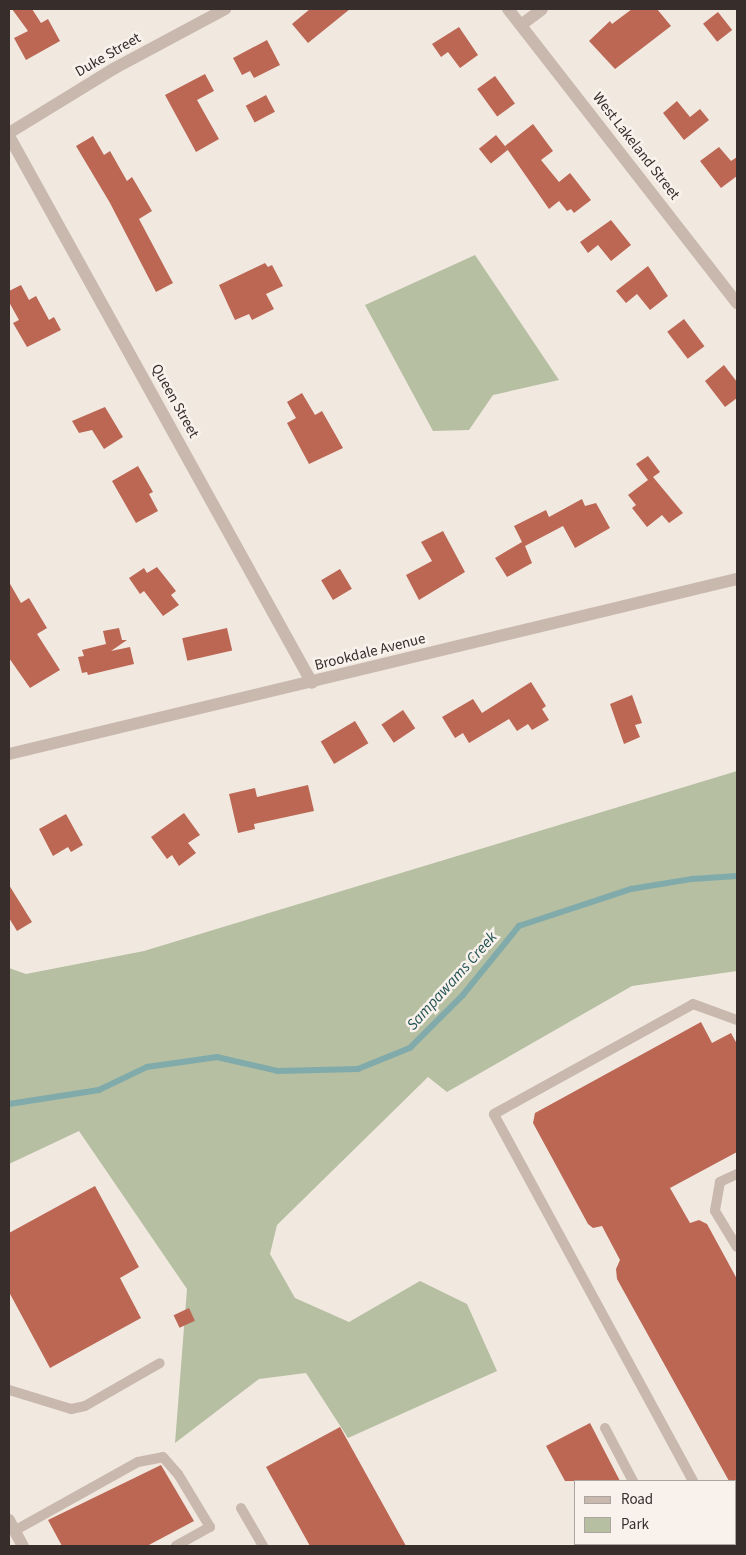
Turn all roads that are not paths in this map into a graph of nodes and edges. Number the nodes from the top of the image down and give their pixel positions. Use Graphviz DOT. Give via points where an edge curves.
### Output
graph roads {
  1 [pos="225,9"];
  2 [pos="508,9"];
  3 [pos="542,9"];
  4 [pos="521,25"];
  5 [pos="9,134"];
  6 [pos="737,302"];
  7 [pos="737,579"];
  8 [pos="312,683"];
  9 [pos="9,754"];
  10 [pos="737,1020"];
  11 [pos="737,1174"];
  12 [pos="737,1247"];
  13 [pos="160,1363"];
  14 [pos="9,1390"];
  15 [pos="605,1428"];
  16 [pos="632,1480"];
  17 [pos="692,1480"];
  18 [pos="241,1508"];
  19 [pos="12,1526"];
  20 [pos="23,1546"];
  21 [pos="176,1546"];
  22 [pos="263,1546"];
  1 -- 5 [label="street, Duke Street" via="116,68"];
  2 -- 4 [label="street, West Lakeland Street"];
  3 -- 4 [label="street"];
  4 -- 6 [label="street, West Lakeland Street"];
  5 -- 8 [label="street, Queen Street"];
  7 -- 8 [label="street, Brookdale Avenue"];
  8 -- 9 [label="street, Brookdale Avenue"];
  10 -- 17 [label="lane" via="692,1004 494,1114"];
  11 -- 12 [label="lane" via="720,1182 715,1211"];
  13 -- 14 [label="lane" via="85,1406 71,1409"];
  15 -- 16 [label="lane"];
  18 -- 22 [label="lane"];
  19 -- 20 [label="street"];
  19 -- 21 [label="lane" via="138,1462 163,1457 178,1474 210,1527"];
}
